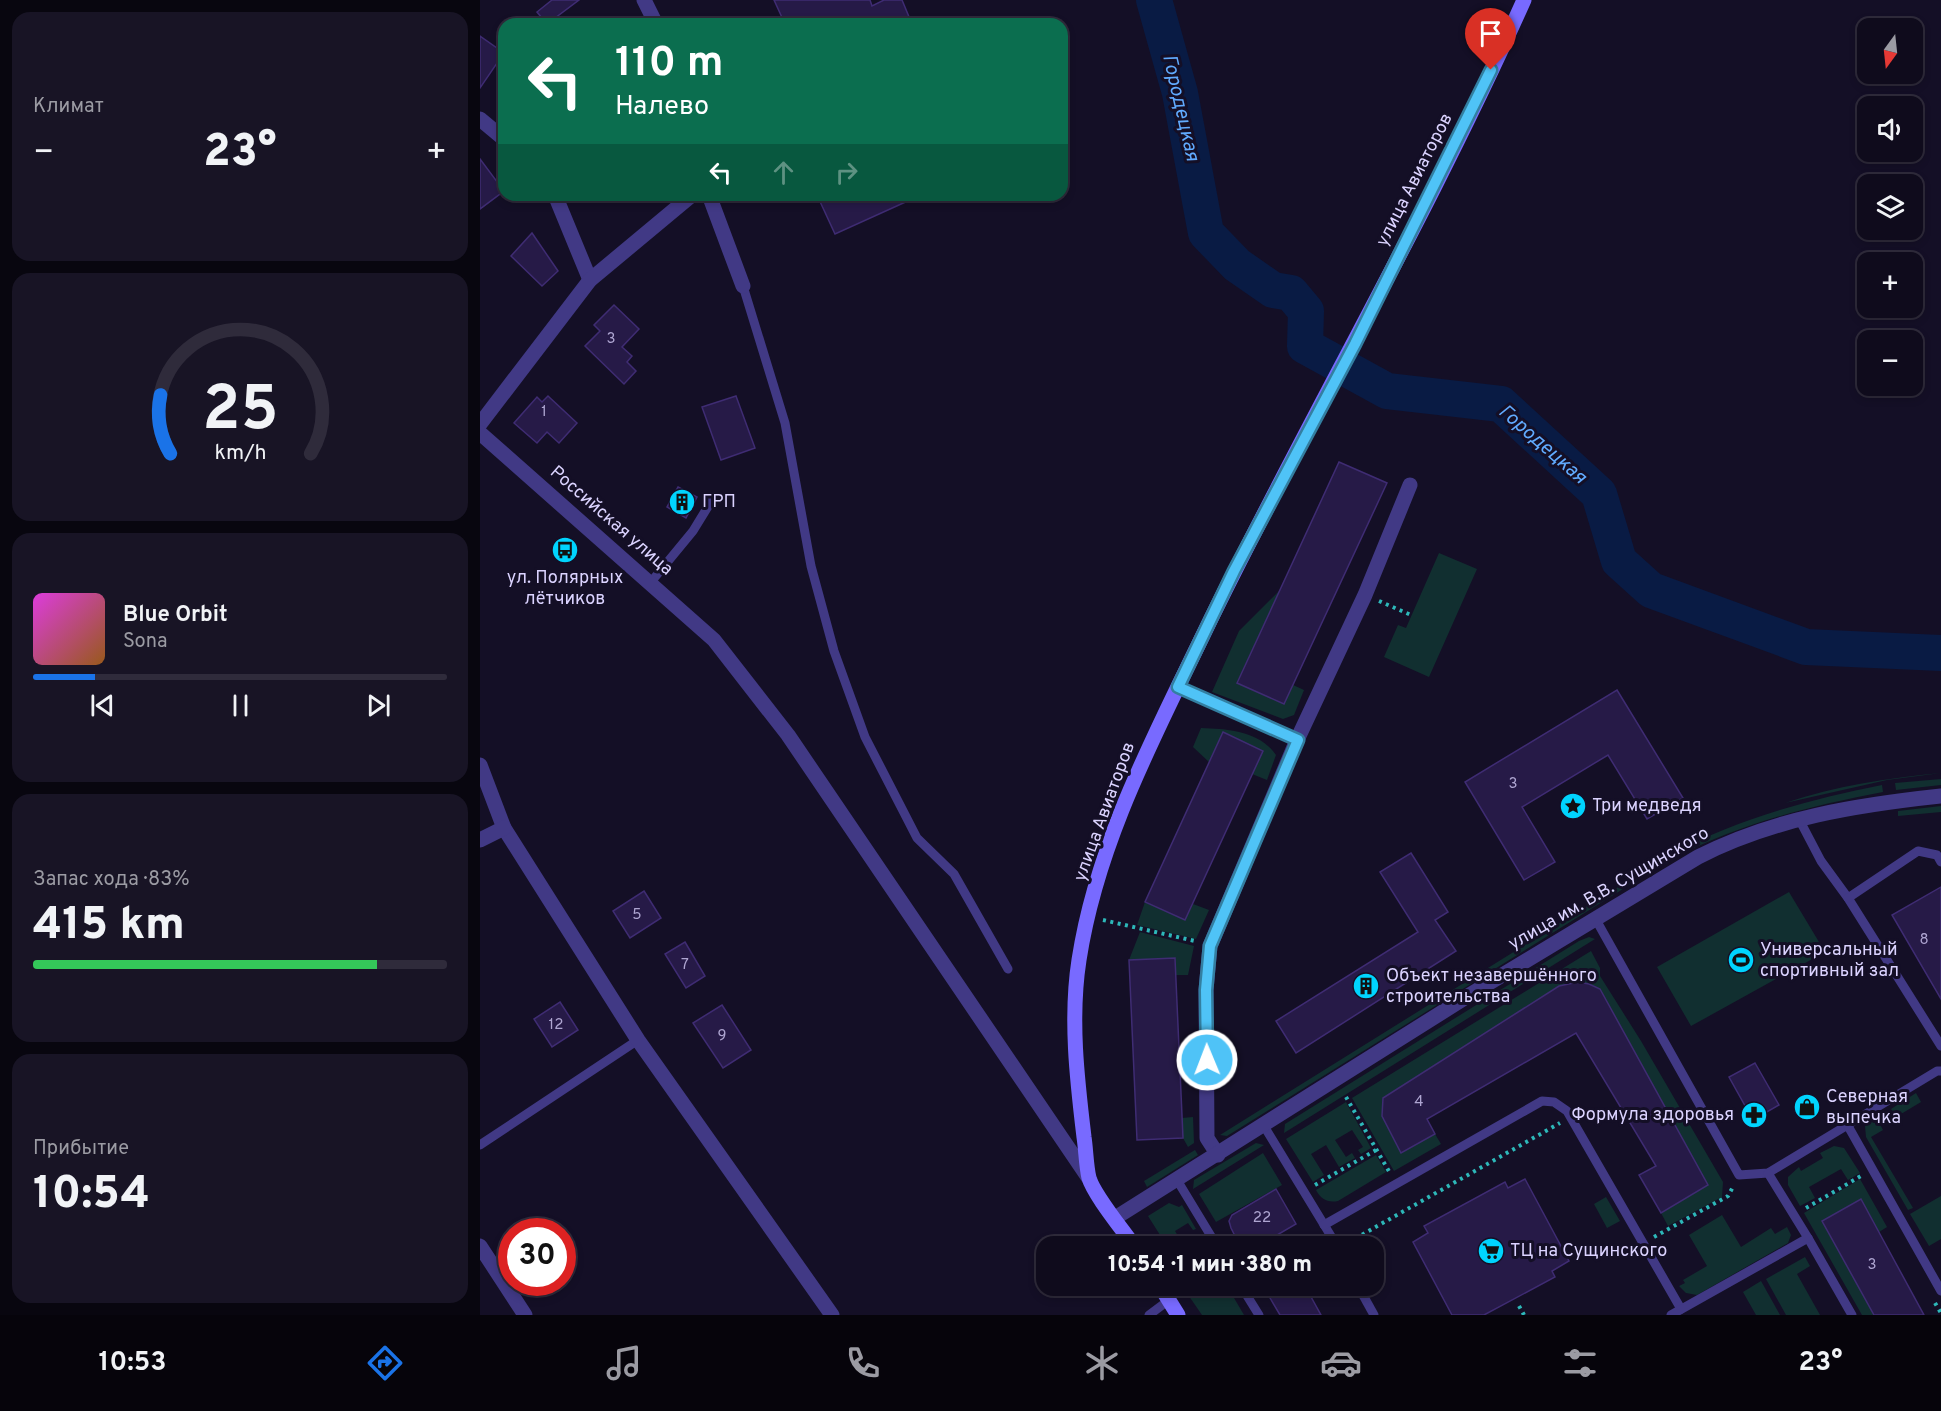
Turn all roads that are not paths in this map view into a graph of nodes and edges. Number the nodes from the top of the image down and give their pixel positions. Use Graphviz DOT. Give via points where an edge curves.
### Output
graph roads {
  1 [pos="644,0"];
  2 [pos="1524,0"];
  3 [pos="653,18"];
  4 [pos="480,119"];
  5 [pos="498,134"];
  6 [pos="557,201"];
  7 [pos="685,201"];
  8 [pos="711,201"];
  9 [pos="590,280"];
  10 [pos="743,286"];
  11 [pos="480,424"];
  12 [pos="480,433"];
  13 [pos="1410,485"];
  14 [pos="712,500"];
  15 [pos="651,582"];
  16 [pos="1178,687"];
  17 [pos="1298,740"];
  18 [pos="480,765"];
  19 [pos="1941,796"];
  20 [pos="1799,819"];
  21 [pos="504,828"];
  22 [pos="480,840"];
  23 [pos="1941,862"];
  24 [pos="1848,898"];
  25 [pos="1595,918"];
  26 [pos="1008,969"];
  27 [pos="1938,1034"];
  28 [pos="638,1040"];
  29 [pos="1941,1046"];
  30 [pos="1941,1071"];
  31 [pos="1264,1126"];
  32 [pos="1848,1126"];
  33 [pos="480,1145"];
  34 [pos="1218,1155"];
  35 [pos="1768,1173"];
  36 [pos="1090,1180"];
  37 [pos="1177,1180"];
  38 [pos="1115,1218"];
  39 [pos="1324,1225"];
  40 [pos="1127,1236"];
  41 [pos="1211,1236"];
  42 [pos="1330,1236"];
  43 [pos="1808,1238"];
  44 [pos="480,1246"];
  45 [pos="1941,1291"];
  46 [pos="1166,1296"];
  47 [pos="1247,1296"];
  48 [pos="1364,1296"];
  49 [pos="1169,1300"];
  50 [pos="1681,1309"];
  51 [pos="525,1315"];
  52 [pos="832,1315"];
  53 [pos="1149,1315"];
  54 [pos="1178,1315"];
  55 [pos="1259,1315"];
  56 [pos="1374,1315"];
  57 [pos="1671,1315"];
  58 [pos="1852,1315"];
  1 -- 3 [label="street"];
  2 -- 16 [label="main road, улица Авиаторов" via="1355,344 1234,571"];
  4 -- 5 [label="street"];
  6 -- 9 [label="street"];
  7 -- 9 [label="street"];
  8 -- 10 [label="street"];
  9 -- 11 [label="street"];
  10 -- 26 [label="lane" via="785,423 811,566 834,651 865,737 917,838 954,874"];
  12 -- 15 [label="street, Российская улица"];
  13 -- 17 [label="street" via="1365,595"];
  14 -- 15 [label="lane" via="693,531"];
  15 -- 36 [label="street, Российская улица" via="714,640 788,735"];
  16 -- 17 [label="lane"];
  16 -- 36 [label="main road, улица Авиаторов" via="1108,849 1079,961 1074,1014"];
  17 -- 34 [label="street" via="1210,946 1206,990 1208,1138"];
  18 -- 21 [label="street"];
  19 -- 20 [label="street, улица им. В.В. Сущинского" via="1890,801"];
  20 -- 24 [label="lane" via="1821,861"];
  20 -- 25 [label="street, улица им. В.В. Сущинского" via="1720,845"];
  21 -- 22 [label="street"];
  21 -- 28 [label="street"];
  23 -- 24 [label="lane" via="1936,855 1918,851"];
  24 -- 27 [label="lane"];
  25 -- 31 [label="street, улица им. В.В. Сущинского"];
  25 -- 35 [label="lane" via="1739,1175"];
  27 -- 29 [label="lane"];
  28 -- 33 [label="lane"];
  28 -- 52 [label="street"];
  30 -- 32 [label="lane"];
  31 -- 34 [label="street, улица им. В.В. Сущинского"];
  31 -- 39 [label="lane"];
  32 -- 35 [label="lane"];
  32 -- 45 [label="lane"];
  34 -- 37 [label="street, улица им. В.В. Сущинского"];
  35 -- 43 [label="lane"];
  36 -- 38 [label="main road, улица Авиаторов"];
  37 -- 38 [label="street, улица им. В.В. Сущинского"];
  37 -- 41 [label="lane"];
  38 -- 40 [label="main road, улица Авиаторов"];
  39 -- 42 [label="lane"];
  39 -- 50 [label="lane" via="1542,1101 1554,1102 1571,1117"];
  43 -- 50 [label="lane"];
  43 -- 58 [label="lane"];
  44 -- 51 [label="street"];
  46 -- 49 [label="main road"];
  47 -- 55 [label="lane"];
  48 -- 56 [label="lane"];
  49 -- 53 [label="lane"];
  49 -- 54 [label="main road"];
  50 -- 57 [label="lane"];
}
